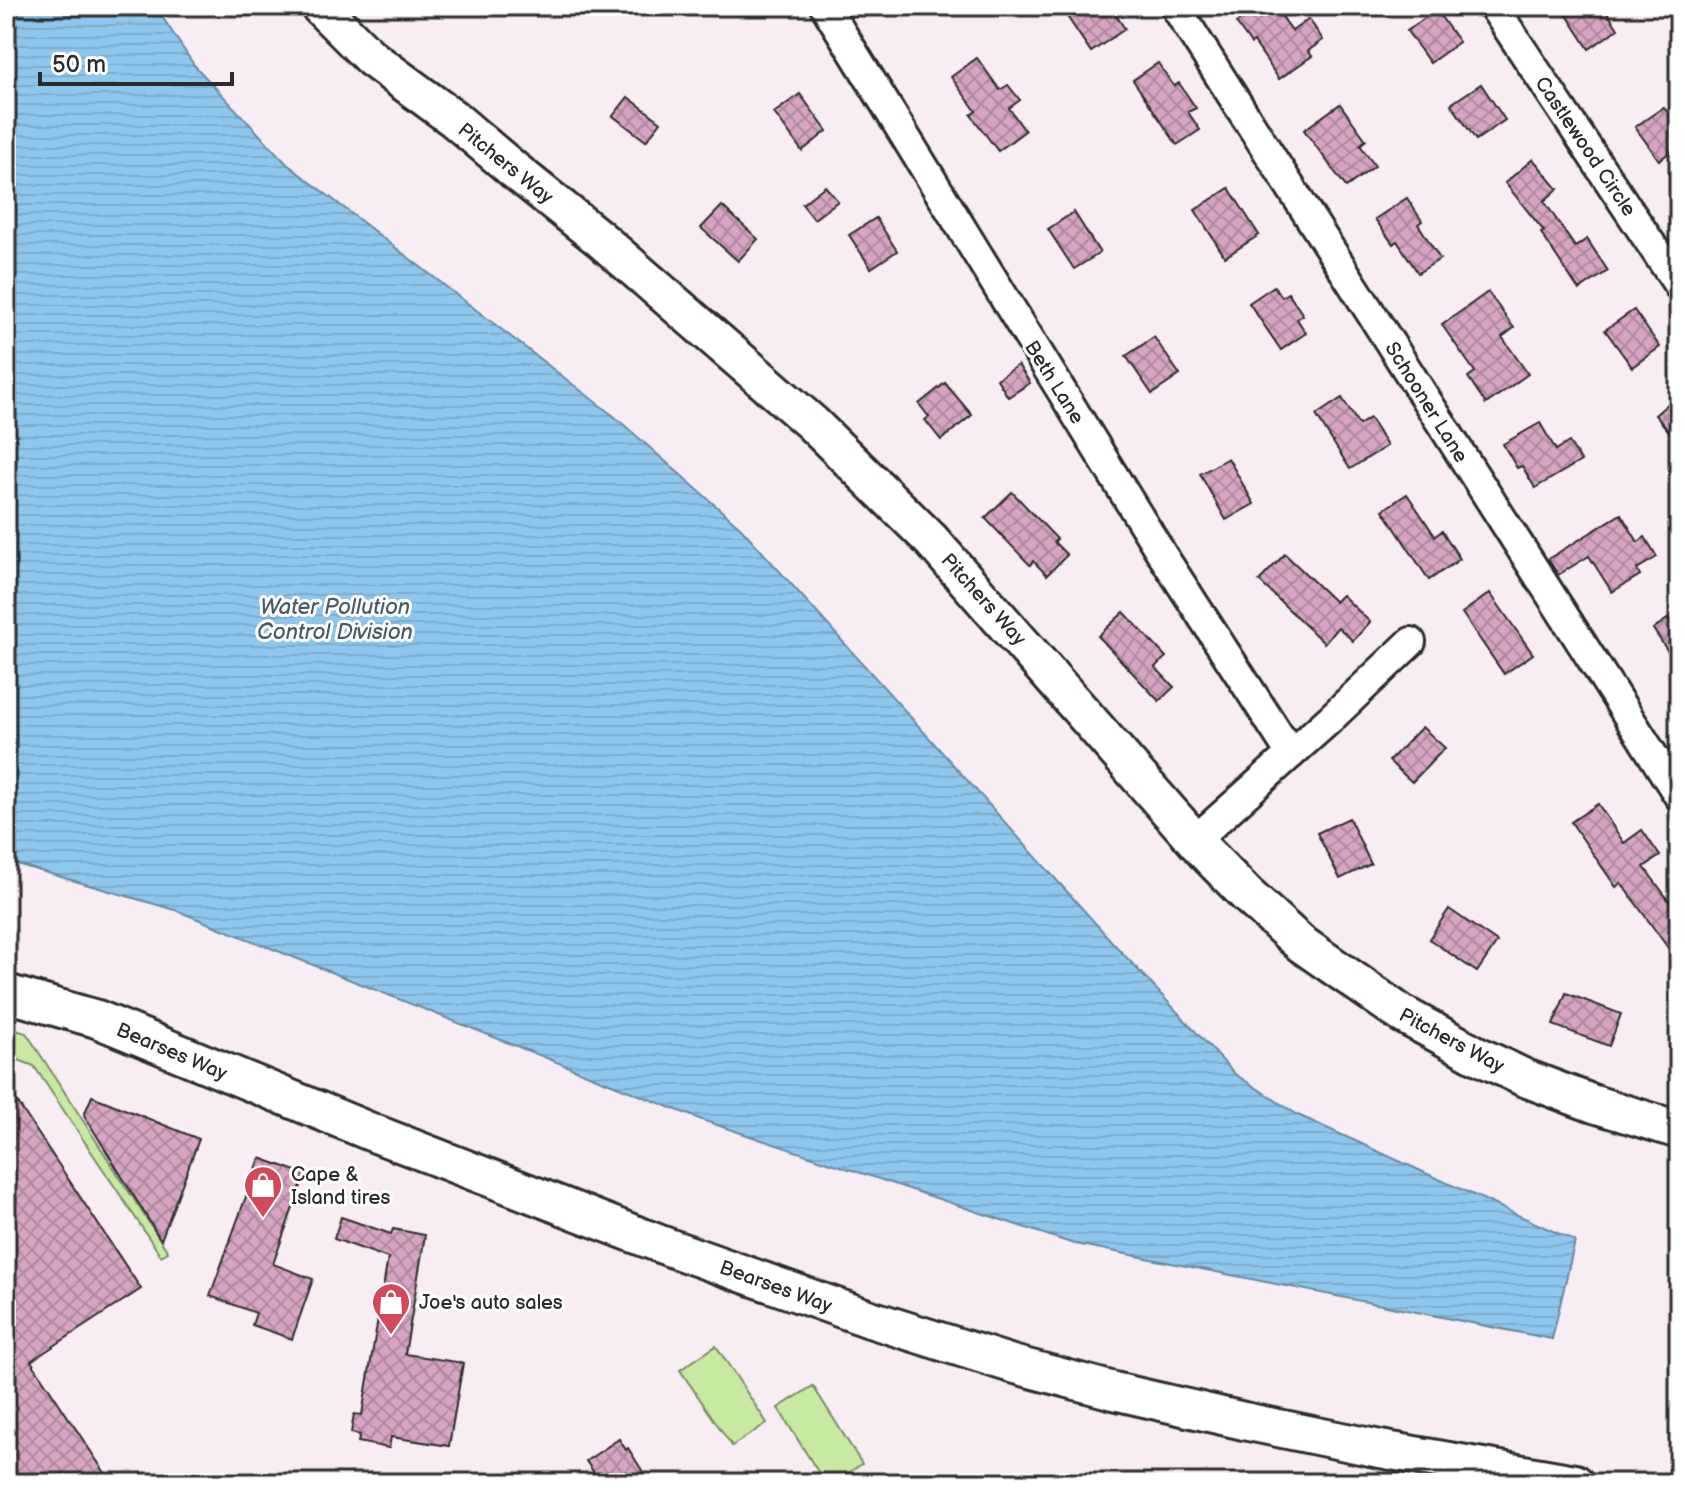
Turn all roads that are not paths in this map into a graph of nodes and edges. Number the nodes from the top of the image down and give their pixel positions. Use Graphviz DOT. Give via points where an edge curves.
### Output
graph roads {
  1 [pos="319,6"];
  2 [pos="825,6"];
  3 [pos="1175,6"];
  4 [pos="1493,6"];
  5 [pos="1679,286"];
  6 [pos="1411,642"];
  7 [pos="1291,754"];
  8 [pos="1679,796"];
  9 [pos="1195,840"];
  10 [pos="6,993"];
  11 [pos="1679,1130"];
  12 [pos="1575,1483"];
  1 -- 9 [label="main road, Pitchers Way" via="371,58 599,238 812,423 931,540"];
  2 -- 7 [label="street, Beth Lane"];
  3 -- 8 [label="street, Schooner Lane"];
  4 -- 5 [label="street, Castlewood Circle"];
  6 -- 7 [label="street"];
  7 -- 9 [label="street"];
  9 -- 11 [label="main road, Pitchers Way" via="1300,943 1402,1014 1525,1078"];
  10 -- 12 [label="main road, Bearses Way" via="97,1019 668,1247 1012,1364 1244,1421"];
}
